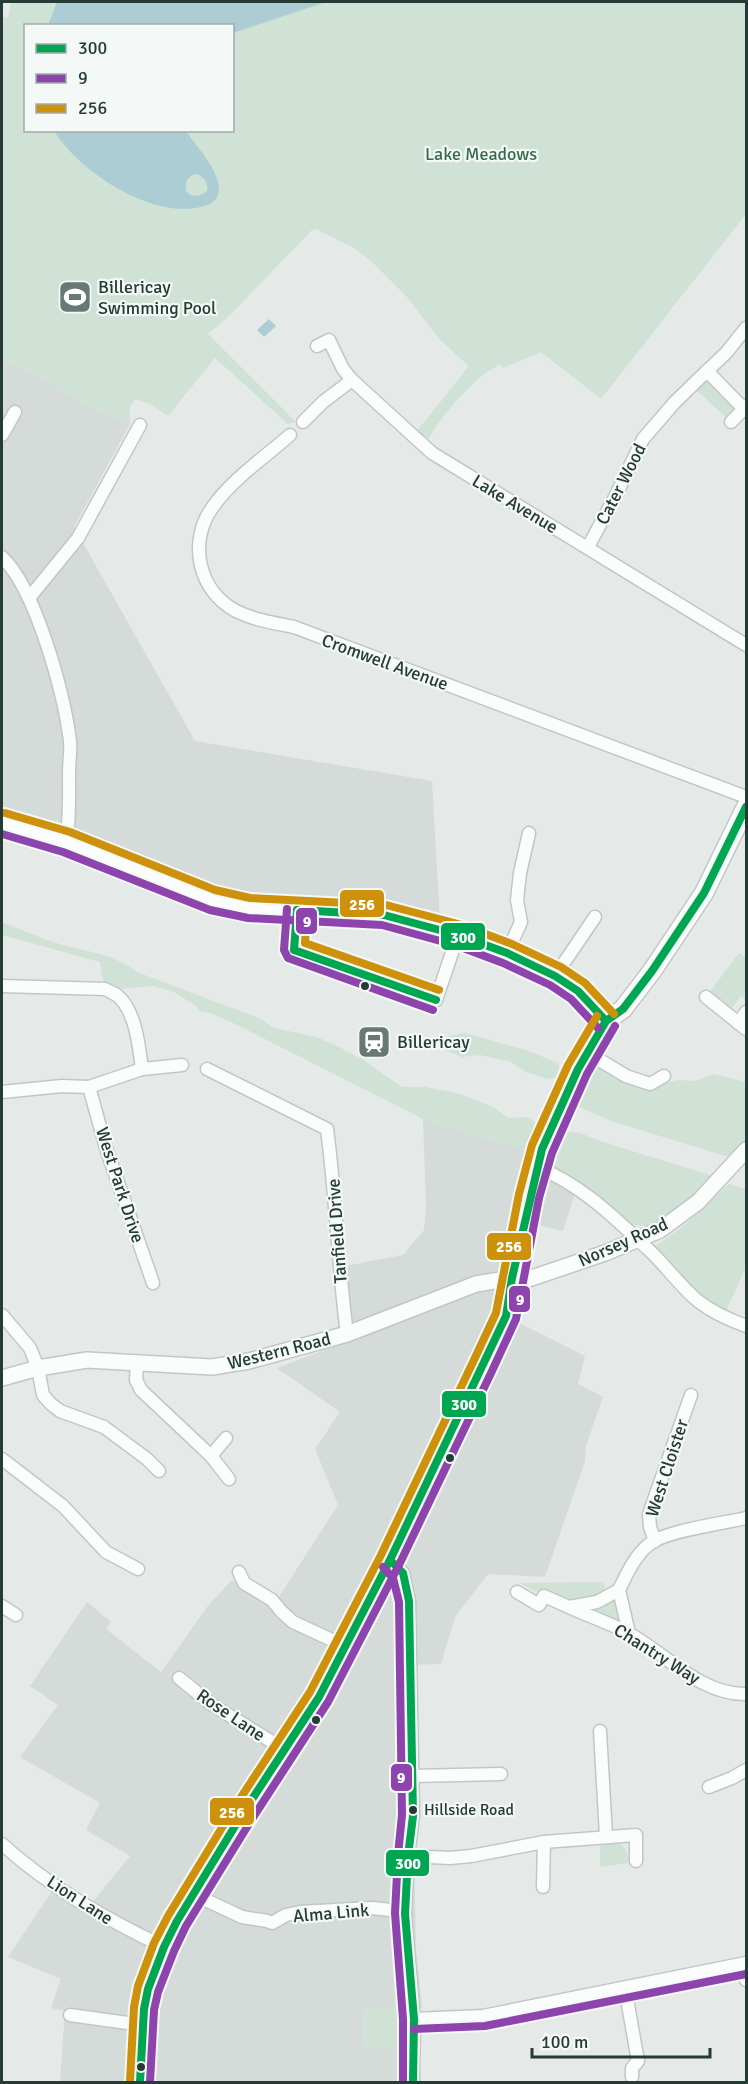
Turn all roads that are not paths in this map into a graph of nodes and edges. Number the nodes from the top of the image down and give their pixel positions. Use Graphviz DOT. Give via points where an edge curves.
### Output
graph roads {
  1 [pos="747,328"];
  2 [pos="317,346"];
  3 [pos="707,371"];
  4 [pos="352,380"];
  5 [pos="745,407"];
  6 [pos="15,412"];
  7 [pos="303,422"];
  8 [pos="731,422"];
  9 [pos="140,425"];
  10 [pos="2,432"];
  11 [pos="290,435"];
  12 [pos="588,547"];
  13 [pos="2,557"];
  14 [pos="29,598"];
  15 [pos="747,645"];
  16 [pos="747,796"];
  17 [pos="747,807"];
  18 [pos="2,823"];
  19 [pos="529,833"];
  20 [pos="66,842"];
  21 [pos="297,910"];
  22 [pos="595,917"];
  23 [pos="458,935"];
  24 [pos="507,953"];
  25 [pos="555,976"];
  26 [pos="2,986"];
  27 [pos="706,997"];
  28 [pos="747,1012"];
  29 [pos="606,1021"];
  30 [pos="742,1026"];
  31 [pos="588,1053"];
  32 [pos="182,1065"];
  33 [pos="142,1069"];
  34 [pos="207,1069"];
  35 [pos="664,1076"];
  36 [pos="89,1087"];
  37 [pos="2,1092"];
  38 [pos="747,1150"];
  39 [pos="537,1167"];
  40 [pos="637,1239"];
  41 [pos="153,1282"];
  42 [pos="512,1282"];
  43 [pos="2,1315"];
  44 [pos="747,1326"];
  45 [pos="347,1334"];
  46 [pos="137,1362"];
  47 [pos="38,1368"];
  48 [pos="2,1378"];
  49 [pos="691,1395"];
  50 [pos="226,1438"];
  51 [pos="211,1456"];
  52 [pos="2,1459"];
  53 [pos="159,1471"];
  54 [pos="229,1479"];
  55 [pos="747,1518"];
  56 [pos="655,1541"];
  57 [pos="390,1560"];
  58 [pos="138,1569"];
  59 [pos="239,1572"];
  60 [pos="619,1590"];
  61 [pos="517,1592"];
  62 [pos="2,1606"];
  63 [pos="569,1607"];
  64 [pos="16,1615"];
  65 [pos="629,1633"];
  66 [pos="345,1646"];
  67 [pos="179,1678"];
  68 [pos="747,1694"];
  69 [pos="600,1731"];
  70 [pos="285,1750"];
  71 [pos="747,1770"];
  72 [pos="501,1774"];
  73 [pos="412,1776"];
  74 [pos="709,1787"];
  75 [pos="606,1836"];
  76 [pos="544,1842"];
  77 [pos="2,1844"];
  78 [pos="408,1856"];
  79 [pos="636,1862"];
  80 [pos="543,1887"];
  81 [pos="193,1894"];
  82 [pos="405,1914"];
  83 [pos="164,1947"];
  84 [pos="745,1963"];
  85 [pos="747,1980"];
  86 [pos="625,1988"];
  87 [pos="70,2016"];
  88 [pos="414,2019"];
  89 [pos="142,2025"];
  90 [pos="632,2077"];
  91 [pos="140,2082"];
  92 [pos="413,2082"];
  1 -- 3 [label="street, Cater Wood"];
  2 -- 4 [label="street, Lake Avenue" via="334,337 343,369"];
  3 -- 5 [label="street"];
  3 -- 12 [label="street, Cater Wood" via="643,439"];
  4 -- 7 [label="street"];
  4 -- 12 [label="street, Lake Avenue" via="432,453"];
  5 -- 8 [label="street"];
  6 -- 10 [label="street"];
  9 -- 14 [label="street" via="78,538"];
  11 -- 16 [label="street, Cromwell Avenue" via="230,486 202,526 198,550 203,576 224,604 254,619 294,627"];
  12 -- 15 [label="street, Lake Avenue"];
  13 -- 14 [label="street"];
  14 -- 20 [label="street" via="55,673 68,726 70,823"];
  17 -- 29 [label="main road" via="704,893 623,1009"];
  18 -- 20 [label="street"];
  19 -- 24 [label="street" via="517,900 521,922"];
  20 -- 21 [label="street" via="212,900 249,909"];
  21 -- 23 [label="street" via="384,915"];
  21 -- 23 [label="street" via="294,950 436,1000"];
  22 -- 25 [label="street"];
  23 -- 24 [label="street"];
  24 -- 25 [label="street"];
  25 -- 29 [label="street" via="578,991"];
  26 -- 33 [label="street" via="105,990 118,996 137,1032"];
  27 -- 30 [label="street"];
  28 -- 30 [label="street"];
  29 -- 31 [label="main road"];
  31 -- 35 [label="street" via="626,1076 650,1084"];
  31 -- 39 [label="main road"];
  32 -- 33 [label="street"];
  33 -- 36 [label="street"];
  34 -- 45 [label="street, Tanfield Drive" via="327,1129"];
  36 -- 37 [label="street"];
  36 -- 41 [label="street, West Park Drive"];
  38 -- 40 [label="street, Norsey Road" via="698,1202 660,1230"];
  39 -- 40 [label="street" via="561,1177"];
  39 -- 42 [label="main road"];
  40 -- 42 [label="street, Norsey Road"];
  40 -- 44 [label="street" via="699,1302"];
  42 -- 45 [label="street, Western Road" via="476,1284"];
  42 -- 57 [label="main road" via="506,1316"];
  43 -- 47 [label="street" via="24,1340"];
  45 -- 46 [label="street, Western Road" via="212,1367"];
  46 -- 47 [label="street, Western Road" via="87,1360"];
  46 -- 51 [label="street" via="136,1380 141,1389"];
  47 -- 48 [label="street, Western Road"];
  47 -- 53 [label="street" via="43,1395 51,1404 104,1427"];
  49 -- 56 [label="street, West Cloister" via="649,1514"];
  50 -- 51 [label="street"];
  51 -- 54 [label="street"];
  52 -- 58 [label="street" via="63,1506 103,1556"];
  55 -- 56 [label="street"];
  56 -- 60 [label="street" via="630,1567"];
  57 -- 66 [label="main road"];
  57 -- 73 [label="street" via="403,1573 409,1600"];
  59 -- 66 [label="street" via="244,1584 272,1600 293,1622"];
  60 -- 63 [label="street" via="597,1602"];
  60 -- 65 [label="street"];
  61 -- 63 [label="street, Chantry Way" via="539,1605 544,1596"];
  62 -- 64 [label="street"];
  63 -- 65 [label="street, Chantry Way"];
  65 -- 68 [label="street, Chantry Way" via="709,1687"];
  66 -- 70 [label="main road"];
  67 -- 70 [label="street, Rose Lane" via="211,1704"];
  69 -- 75 [label="street"];
  70 -- 81 [label="main road"];
  71 -- 74 [label="street"];
  72 -- 73 [label="street"];
  73 -- 78 [label="street"];
  75 -- 76 [label="street"];
  75 -- 79 [label="street" via="636,1835"];
  76 -- 78 [label="street" via="460,1857"];
  76 -- 80 [label="street"];
  77 -- 83 [label="street, Lion Lane" via="58,1888"];
  78 -- 82 [label="street"];
  81 -- 82 [label="street, Alma Link" via="242,1917 272,1923 300,1912 391,1910"];
  81 -- 83 [label="main road"];
  82 -- 88 [label="street"];
  83 -- 89 [label="main road" via="148,1989"];
  84 -- 85 [label="street"];
  84 -- 86 [label="street"];
  86 -- 88 [label="street" via="483,2016"];
  86 -- 90 [label="street" via="638,2061 632,2068"];
  87 -- 89 [label="street"];
  88 -- 92 [label="street"];
  89 -- 91 [label="main road"];
}
